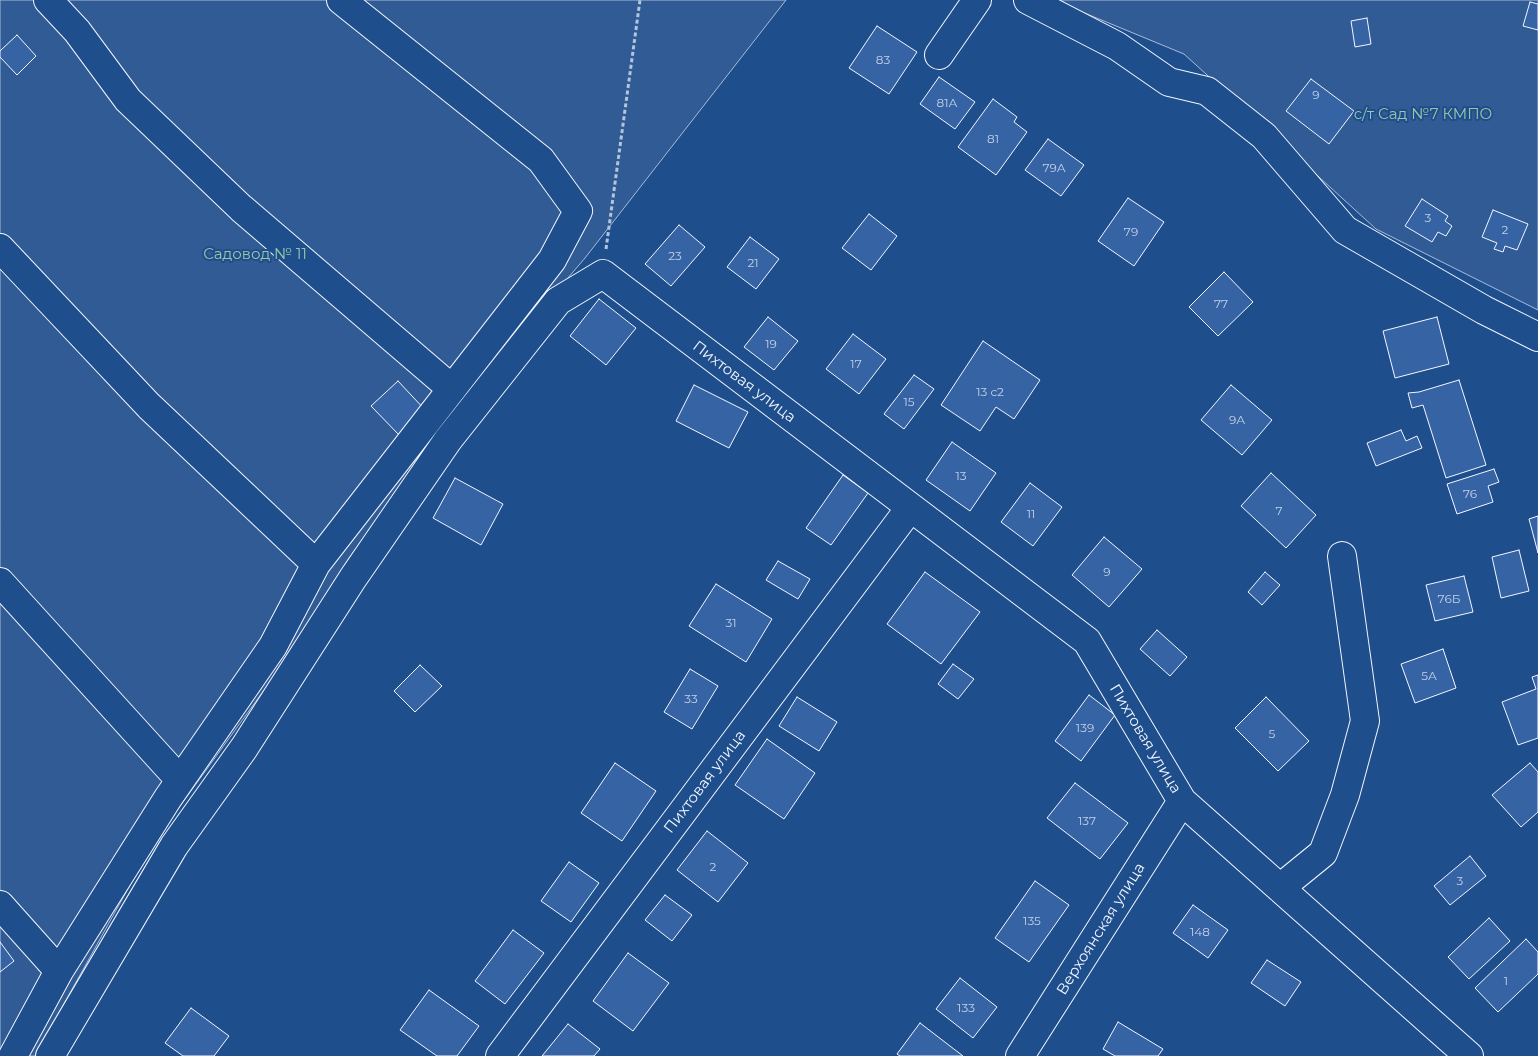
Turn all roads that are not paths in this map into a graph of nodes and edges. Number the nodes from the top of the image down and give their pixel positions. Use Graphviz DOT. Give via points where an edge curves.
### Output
graph roads {
  1 [pos="48,0"];
  2 [pos="341,0"];
  3 [pos="977,0"];
  4 [pos="1028,0"];
  5 [pos="939,55"];
  6 [pos="0,248"];
  7 [pos="1538,337"];
  8 [pos="452,389"];
  9 [pos="910,508"];
  10 [pos="1342,556"];
  11 [pos="316,564"];
  12 [pos="0,582"];
  13 [pos="180,780"];
  14 [pos="1182,801"];
  15 [pos="1280,888"];
  16 [pos="0,906"];
  17 [pos="59,971"];
  18 [pos="13,1056"];
  19 [pos="50,1056"];
  20 [pos="500,1056"];
  21 [pos="1020,1056"];
  22 [pos="1469,1056"];
  1 -- 8 [label="street" via="77,31 128,100 241,208"];
  2 -- 8 [label="street" via="540,160 578,211 552,260"];
  3 -- 5 [label="street"];
  4 -- 7 [label="street" via="1117,46 1169,82 1207,91 1264,136 1345,230 1484,310"];
  6 -- 11 [label="street" via="149,406"];
  8 -- 11 [label="street"];
  9 -- 14 [label="street, Пихтовая улица" via="1087,641"];
  9 -- 19 [label="street, Пихтовая улица" via="602,274 558,302 448,440 353,578 244,748 174,846"];
  9 -- 20 [label="street, Пихтовая улица"];
  10 -- 15 [label="street" via="1365,721 1345,795 1323,853"];
  11 -- 13 [label="street" via="274,646"];
  12 -- 13 [label="street"];
  13 -- 17 [label="street"];
  14 -- 15 [label="street, Пихтовая улица"];
  14 -- 21 [label="street, Верхоянская улица"];
  15 -- 22 [label="street, Пихтовая улица"];
  16 -- 17 [label="street"];
  17 -- 18 [label="street"];
}
